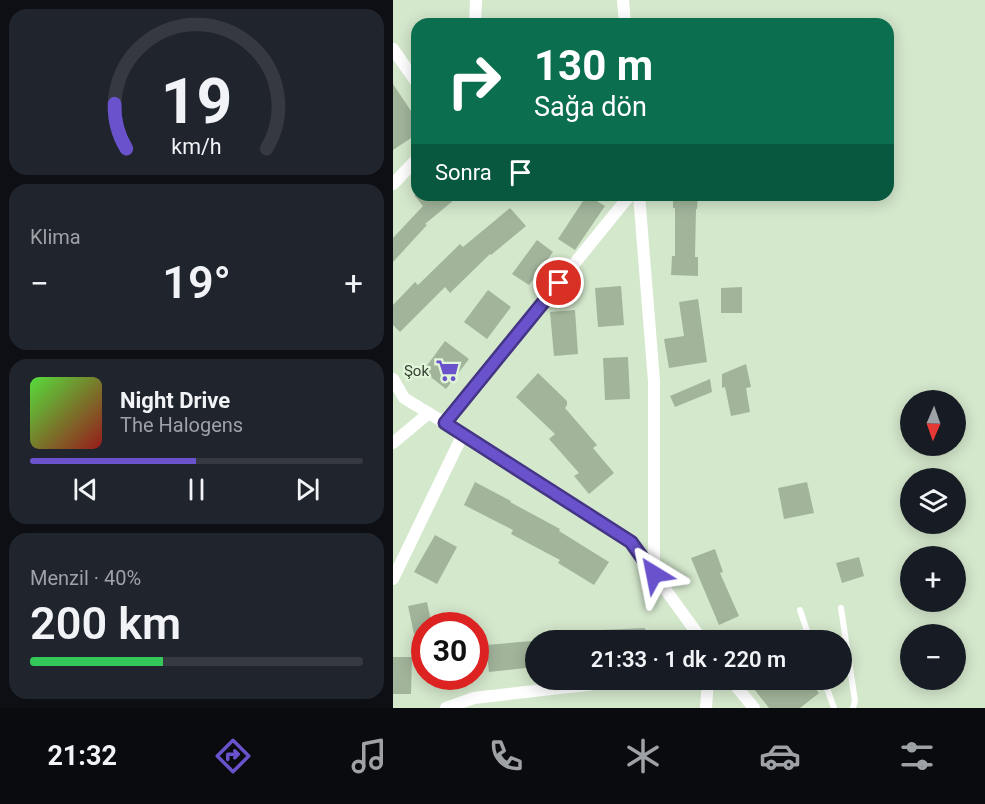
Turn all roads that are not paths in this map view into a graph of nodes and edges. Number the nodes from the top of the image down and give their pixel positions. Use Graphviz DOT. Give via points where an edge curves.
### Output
graph roads {
  1 [pos="476,0"];
  2 [pos="623,0"];
  3 [pos="475,18"];
  4 [pos="624,18"];
  5 [pos="393,49"];
  6 [pos="411,74"];
  7 [pos="411,165"];
  8 [pos="393,184"];
  9 [pos="625,201"];
  10 [pos="639,201"];
  11 [pos="393,379"];
  12 [pos="429,413"];
  13 [pos="445,423"];
  14 [pos="463,434"];
  15 [pos="393,443"];
  16 [pos="654,574"];
  17 [pos="393,579"];
  18 [pos="841,608"];
  19 [pos="799,610"];
  20 [pos="695,630"];
  21 [pos="806,630"];
  22 [pos="543,690"];
  23 [pos="708,690"];
  24 [pos="739,690"];
  25 [pos="828,690"];
  26 [pos="446,708"];
  27 [pos="707,708"];
  28 [pos="754,708"];
  29 [pos="834,708"];
  30 [pos="853,708"];
  1 -- 3 [label="street"];
  2 -- 4 [label="street"];
  5 -- 6 [label="street"];
  7 -- 8 [label="street"];
  9 -- 13 [label="street"];
  10 -- 16 [label="street" via="654,381"];
  11 -- 12 [label="street" via="404,398"];
  12 -- 13 [label="street"];
  12 -- 15 [label="street"];
  13 -- 14 [label="street"];
  14 -- 16 [label="street" via="631,542"];
  14 -- 17 [label="street"];
  16 -- 20 [label="street"];
  18 -- 30 [label="lane"];
  19 -- 21 [label="lane"];
  22 -- 26 [label="street" via="474,698"];
  23 -- 27 [label="street"];
  24 -- 28 [label="street"];
  25 -- 29 [label="lane"];
}
